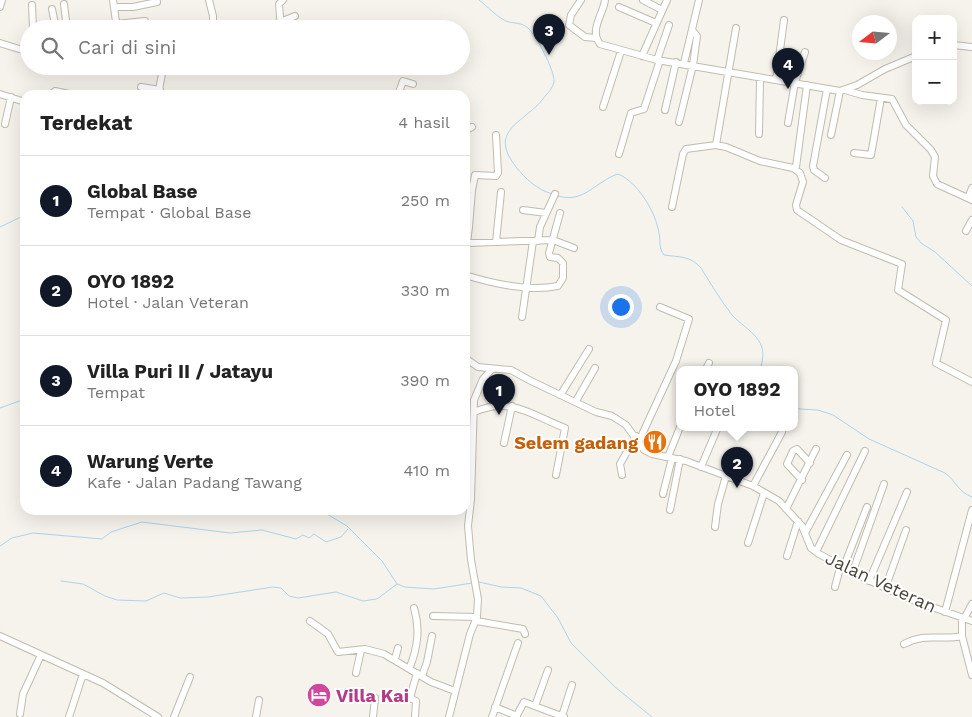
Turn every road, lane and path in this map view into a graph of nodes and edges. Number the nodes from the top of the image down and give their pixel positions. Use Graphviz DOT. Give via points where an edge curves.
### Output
graph roads {
  1 [pos="2,0"];
  2 [pos="209,0"];
  3 [pos="283,0"];
  4 [pos="581,0"];
  5 [pos="605,0"];
  6 [pos="643,0"];
  7 [pos="667,0"];
  8 [pos="699,0"];
  9 [pos="157,2"];
  10 [pos="64,4"];
  11 [pos="113,4"];
  12 [pos="32,5"];
  13 [pos="0,6"];
  14 [pos="619,7"];
  15 [pos="52,9"];
  16 [pos="662,10"];
  17 [pos="295,16"];
  18 [pos="33,20"];
  19 [pos="54,20"];
  20 [pos="66,20"];
  21 [pos="115,20"];
  22 [pos="213,20"];
  23 [pos="280,20"];
  24 [pos="288,20"];
  25 [pos="784,20"];
  26 [pos="656,23"];
  27 [pos="669,25"];
  28 [pos="736,28"];
  29 [pos="692,30"];
  30 [pos="596,38"];
  31 [pos="0,43"];
  32 [pos="957,44"];
  33 [pos="972,46"];
  34 [pos="20,49"];
  35 [pos="621,51"];
  36 [pos="805,52"];
  37 [pos="642,56"];
  38 [pos="912,58"];
  39 [pos="658,60"];
  40 [pos="676,62"];
  41 [pos="684,63"];
  42 [pos="693,65"];
  43 [pos="730,72"];
  44 [pos="159,75"];
  45 [pos="760,78"];
  46 [pos="776,80"];
  47 [pos="795,82"];
  48 [pos="413,84"];
  49 [pos="807,85"];
  50 [pos="141,87"];
  51 [pos="828,89"];
  52 [pos="152,90"];
  53 [pos="159,90"];
  54 [pos="400,90"];
  55 [pos="844,90"];
  56 [pos="0,94"];
  57 [pos="11,97"];
  58 [pos="881,98"];
  59 [pos="20,100"];
  60 [pos="603,108"];
  61 [pos="665,110"];
  62 [pos="679,122"];
  63 [pos="788,123"];
  64 [pos="6,124"];
  65 [pos="759,134"];
  66 [pos="496,135"];
  67 [pos="831,135"];
  68 [pos="716,145"];
  69 [pos="854,153"];
  70 [pos="619,154"];
  71 [pos="796,167"];
  72 [pos="825,178"];
  73 [pos="470,188"];
  74 [pos="972,188"];
  75 [pos="501,192"];
  76 [pos="555,194"];
  77 [pos="970,199"];
  78 [pos="672,206"];
  79 [pos="523,210"];
  80 [pos="546,213"];
  81 [pos="560,213"];
  82 [pos="972,220"];
  83 [pos="966,231"];
  84 [pos="553,240"];
  85 [pos="536,241"];
  86 [pos="496,242"];
  87 [pos="470,245"];
  88 [pos="574,248"];
  89 [pos="470,277"];
  90 [pos="526,286"];
  91 [pos="660,307"];
  92 [pos="522,317"];
  93 [pos="589,349"];
  94 [pos="470,361"];
  95 [pos="478,366"];
  96 [pos="595,368"];
  97 [pos="492,369"];
  98 [pos="483,379"];
  99 [pos="972,382"];
  100 [pos="561,394"];
  101 [pos="576,401"];
  102 [pos="512,406"];
  103 [pos="474,412"];
  104 [pos="679,431"];
  105 [pos="716,431"];
  106 [pos="781,431"];
  107 [pos="638,439"];
  108 [pos="504,444"];
  109 [pos="473,448"];
  110 [pos="816,448"];
  111 [pos="865,451"];
  112 [pos="847,455"];
  113 [pos="670,457"];
  114 [pos="680,459"];
  115 [pos="810,462"];
  116 [pos="701,467"];
  117 [pos="556,475"];
  118 [pos="622,475"];
  119 [pos="726,476"];
  120 [pos="802,480"];
  121 [pos="884,484"];
  122 [pos="753,486"];
  123 [pos="764,492"];
  124 [pos="907,492"];
  125 [pos="663,494"];
  126 [pos="470,495"];
  127 [pos="867,507"];
  128 [pos="786,509"];
  129 [pos="670,510"];
  130 [pos="972,510"];
  131 [pos="469,515"];
  132 [pos="798,521"];
  133 [pos="715,527"];
  134 [pos="906,530"];
  135 [pos="806,531"];
  136 [pos="748,543"];
  137 [pos="816,552"];
  138 [pos="787,556"];
  139 [pos="842,565"];
  140 [pos="853,571"];
  141 [pos="869,581"];
  142 [pos="886,586"];
  143 [pos="835,588"];
  144 [pos="972,604"];
  145 [pos="414,608"];
  146 [pos="945,612"];
  147 [pos="433,616"];
  148 [pos="963,618"];
  149 [pos="476,619"];
  150 [pos="972,621"];
  151 [pos="310,622"];
  152 [pos="525,634"];
  153 [pos="0,636"];
  154 [pos="432,636"];
  155 [pos="962,636"];
  156 [pos="518,643"];
  157 [pos="904,644"];
  158 [pos="398,648"];
  159 [pos="361,650"];
  160 [pos="41,656"];
  161 [pos="395,659"];
  162 [pos="410,667"];
  163 [pos="548,670"];
  164 [pos="356,673"];
  165 [pos="83,674"];
  166 [pos="420,674"];
  167 [pos="972,675"];
  168 [pos="190,677"];
  169 [pos="572,685"];
  170 [pos="455,691"];
  171 [pos="375,698"];
  172 [pos="259,700"];
  173 [pos="535,706"];
  174 [pos="495,707"];
  175 [pos="20,714"];
  176 [pos="69,717"];
  177 [pos="158,717"];
  178 [pos="174,717"];
  179 [pos="256,717"];
  180 [pos="373,717"];
  181 [pos="415,717"];
  182 [pos="449,717"];
  183 [pos="492,717"];
  184 [pos="517,717"];
  185 [pos="563,717"];
  1 -- 13 [label="street"];
  2 -- 22 [label="street"];
  3 -- 23 [label="street" via="279,2"];
  4 -- 30 [label="street" via="570,15 570,25 585,37"];
  5 -- 30 [label="street"];
  6 -- 16 [label="street"];
  7 -- 16 [label="street"];
  8 -- 29 [label="street"];
  9 -- 11 [label="street" via="133,7"];
  10 -- 20 [label="street"];
  11 -- 21 [label="street"];
  12 -- 18 [label="street"];
  14 -- 26 [label="street"];
  15 -- 19 [label="street"];
  16 -- 26 [label="street"];
  17 -- 24 [label="street"];
  25 -- 46 [label="street"];
  26 -- 37 [label="street"];
  27 -- 39 [label="street"];
  28 -- 43 [label="street"];
  29 -- 41 [label="street"];
  29 -- 42 [label="street" via="697,36"];
  30 -- 35 [label="street" via="604,47"];
  31 -- 34 [label="street"];
  32 -- 33 [label="street"];
  35 -- 37 [label="street"];
  35 -- 60 [label="street"];
  36 -- 47 [label="street"];
  37 -- 39 [label="street"];
  38 -- 55 [label="street"];
  39 -- 40 [label="street"];
  39 -- 70 [label="street" via="644,109 631,113"];
  40 -- 41 [label="street"];
  40 -- 61 [label="street"];
  41 -- 42 [label="street"];
  42 -- 43 [label="street"];
  42 -- 62 [label="street"];
  43 -- 45 [label="street"];
  43 -- 68 [label="street"];
  44 -- 53 [label="street"];
  45 -- 46 [label="street"];
  45 -- 65 [label="street"];
  46 -- 47 [label="street"];
  47 -- 49 [label="street"];
  47 -- 63 [label="street"];
  48 -- 54 [label="street" via="403,81"];
  49 -- 51 [label="street"];
  49 -- 71 [label="street"];
  50 -- 52 [label="street"];
  51 -- 55 [label="street"];
  51 -- 72 [label="street" via="813,166"];
  55 -- 58 [label="street"];
  55 -- 67 [label="street"];
  56 -- 57 [label="street"];
  57 -- 59 [label="street"];
  57 -- 64 [label="street"];
  58 -- 69 [label="street" via="871,155"];
  58 -- 77 [label="street" via="892,99 906,124 931,150 935,157 933,176 937,184"];
  66 -- 73 [label="street" via="498,173 496,176 475,176"];
  68 -- 78 [label="street" via="684,150"];
  68 -- 99 [label="street" via="797,170 803,182 796,205 799,212 841,240 902,264 898,290 946,320 936,363"];
  74 -- 77 [label="street"];
  75 -- 86 [label="street"];
  76 -- 80 [label="street"];
  79 -- 80 [label="street"];
  80 -- 85 [label="street"];
  81 -- 84 [label="street"];
  82 -- 83 [label="street"];
  84 -- 85 [label="street"];
  84 -- 88 [label="street"];
  84 -- 90 [label="street" via="548,254 561,260 561,284 542,289"];
  85 -- 86 [label="street"];
  85 -- 90 [label="street"];
  86 -- 87 [label="street"];
  89 -- 90 [label="street"];
  90 -- 92 [label="street"];
  91 -- 107 [label="street" via="691,319 676,361"];
  93 -- 100 [label="street"];
  94 -- 95 [label="street, Jalan Veteran"];
  95 -- 97 [label="street, Jalan Veteran"];
  95 -- 98 [label="street"];
  96 -- 101 [label="street"];
  97 -- 98 [label="street"];
  97 -- 100 [label="street, Jalan Veteran" via="511,370"];
  98 -- 103 [label="street" via="476,393"];
  100 -- 101 [label="street, Jalan Veteran"];
  101 -- 107 [label="street, Jalan Veteran" via="620,421"];
  102 -- 103 [label="street" via="488,406"];
  102 -- 108 [label="street"];
  102 -- 117 [label="street" via="565,428"];
  103 -- 109 [label="street"];
  104 -- 113 [label="street"];
  105 -- 116 [label="street"];
  106 -- 122 [label="street"];
  107 -- 113 [label="street, Jalan Veteran" via="648,452"];
  107 -- 118 [label="street" via="620,464"];
  109 -- 126 [label="street"];
  110 -- 115 [label="street"];
  111 -- 137 [label="street"];
  112 -- 135 [label="street"];
  113 -- 114 [label="street, Jalan Veteran"];
  113 -- 125 [label="street"];
  114 -- 116 [label="street, Jalan Veteran"];
  114 -- 129 [label="street"];
  115 -- 120 [label="street"];
  115 -- 120 [label="street" via="797,449 793,450 787,464"];
  116 -- 119 [label="street, Jalan Veteran"];
  119 -- 122 [label="street, Jalan Veteran"];
  119 -- 133 [label="street"];
  120 -- 128 [label="street"];
  121 -- 140 [label="street"];
  122 -- 123 [label="street, Jalan Veteran"];
  123 -- 128 [label="street, Jalan Veteran"];
  123 -- 136 [label="street"];
  124 -- 141 [label="street"];
  127 -- 139 [label="street"];
  128 -- 132 [label="street, Jalan Veteran"];
  130 -- 146 [label="street"];
  131 -- 149 [label="street"];
  132 -- 135 [label="street, Jalan Veteran"];
  132 -- 138 [label="street"];
  134 -- 142 [label="street"];
  135 -- 137 [label="street, Jalan Veteran" via="810,546"];
  137 -- 139 [label="street, Jalan Veteran"];
  139 -- 140 [label="street, Jalan Veteran"];
  139 -- 143 [label="street"];
  140 -- 141 [label="street, Jalan Veteran"];
  141 -- 142 [label="street, Jalan Veteran"];
  142 -- 146 [label="street, Jalan Veteran"];
  144 -- 148 [label="street"];
  145 -- 162 [label="street" via="418,632"];
  146 -- 148 [label="street, Jalan Veteran"];
  147 -- 149 [label="street"];
  148 -- 150 [label="street, Jalan Veteran"];
  148 -- 155 [label="street"];
  149 -- 152 [label="street" via="522,629"];
  149 -- 170 [label="street"];
  151 -- 159 [label="street" via="328,634 338,652"];
  153 -- 160 [label="street"];
  154 -- 166 [label="street" via="427,662"];
  155 -- 157 [label="street" via="918,637"];
  155 -- 167 [label="street"];
  156 -- 174 [label="street"];
  158 -- 161 [label="street"];
  159 -- 161 [label="street"];
  159 -- 164 [label="street"];
  160 -- 165 [label="street"];
  160 -- 175 [label="street" via="23,694"];
  161 -- 162 [label="street"];
  162 -- 166 [label="street"];
  163 -- 173 [label="street"];
  165 -- 176 [label="street"];
  165 -- 177 [label="street" via="118,691"];
  166 -- 170 [label="street"];
  166 -- 181 [label="street" via="410,698 416,701"];
  168 -- 178 [label="street"];
  169 -- 185 [label="street"];
  170 -- 182 [label="street"];
  171 -- 180 [label="street"];
  172 -- 179 [label="street"];
  173 -- 184 [label="street" via="524,702"];
  173 -- 185 [label="street"];
  174 -- 183 [label="street"];
  174 -- 184 [label="street"];
}
